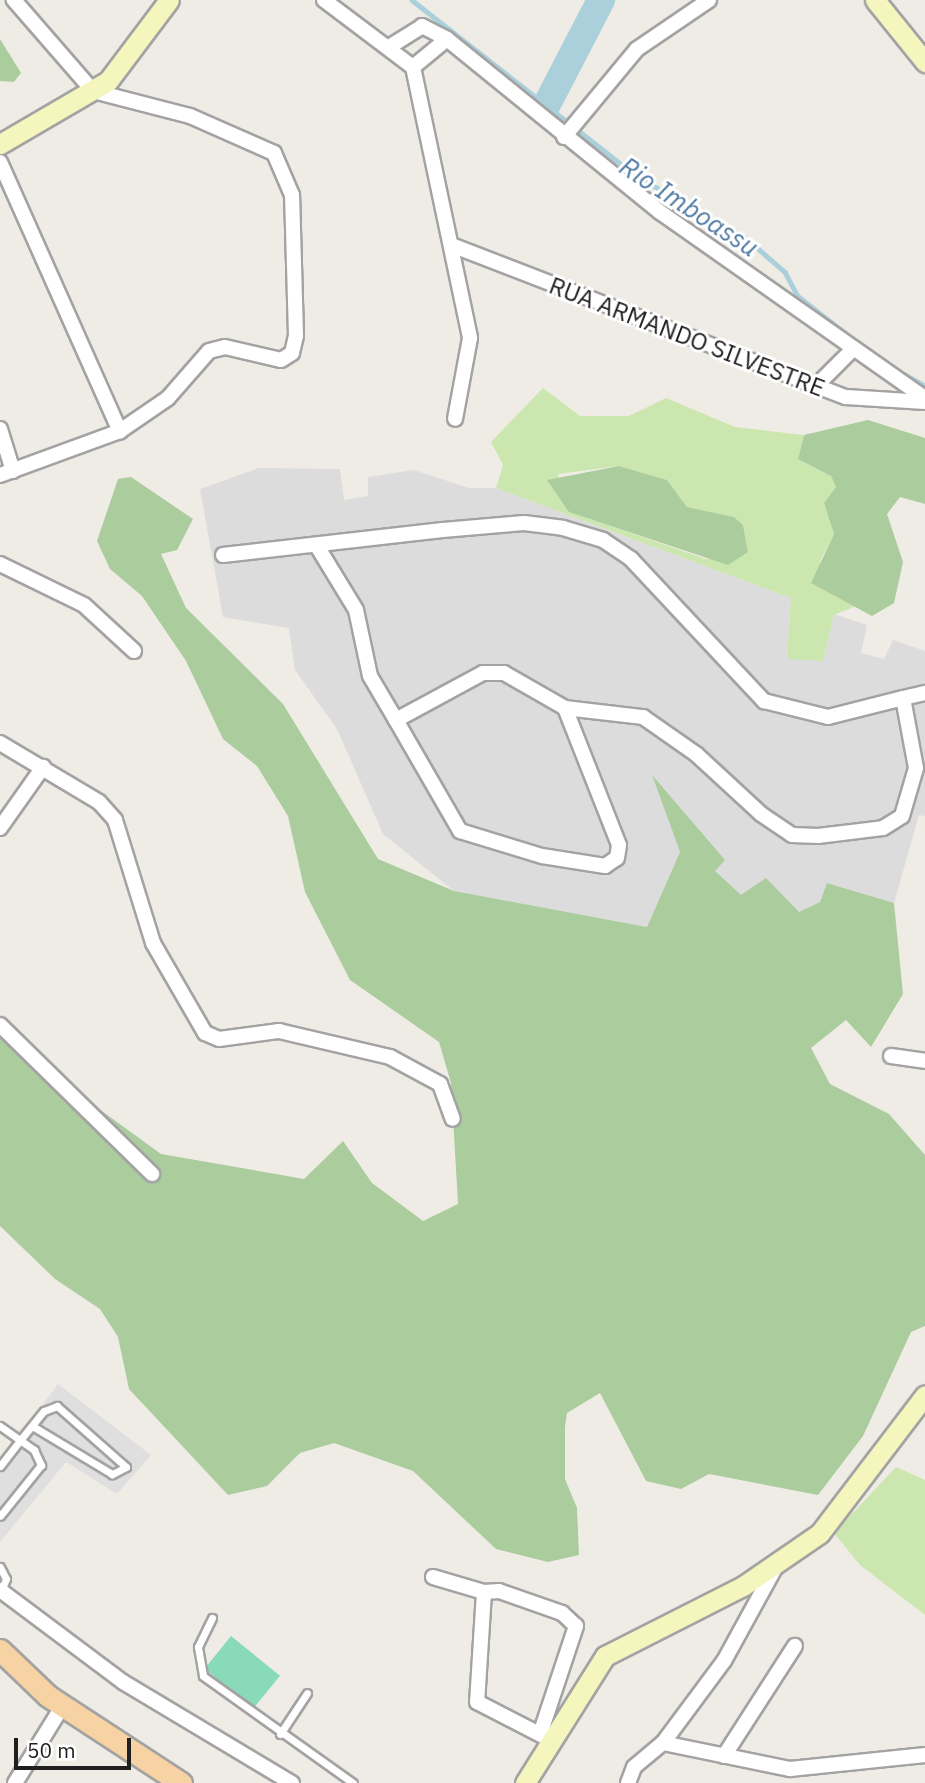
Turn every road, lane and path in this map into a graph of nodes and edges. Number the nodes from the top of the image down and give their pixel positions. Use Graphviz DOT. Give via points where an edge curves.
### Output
graph roads {
  1 [pos="14,0"];
  2 [pos="169,0"];
  3 [pos="324,0"];
  4 [pos="709,0"];
  5 [pos="877,1"];
  6 [pos="447,39"];
  7 [pos="389,47"];
  8 [pos="925,62"];
  9 [pos="413,67"];
  10 [pos="93,91"];
  11 [pos="565,136"];
  12 [pos="0,144"];
  13 [pos="0,162"];
  14 [pos="454,246"];
  15 [pos="852,350"];
  16 [pos="817,385"];
  17 [pos="925,400"];
  18 [pos="455,419"];
  19 [pos="0,429"];
  20 [pos="120,431"];
  21 [pos="6,473"];
  22 [pos="317,546"];
  23 [pos="223,555"];
  24 [pos="0,564"];
  25 [pos="134,651"];
  26 [pos="925,693"];
  27 [pos="903,698"];
  28 [pos="565,708"];
  29 [pos="396,720"];
  30 [pos="0,744"];
  31 [pos="43,767"];
  32 [pos="0,828"];
  33 [pos="0,1026"];
  34 [pos="891,1056"];
  35 [pos="925,1061"];
  36 [pos="453,1119"];
  37 [pos="152,1174"];
  38 [pos="925,1395"];
  39 [pos="0,1426"];
  40 [pos="32,1426"];
  41 [pos="21,1438"];
  42 [pos="0,1466"];
  43 [pos="0,1516"];
  44 [pos="0,1567"];
  45 [pos="775,1568"];
  46 [pos="433,1577"];
  47 [pos="1,1590"];
  48 [pos="484,1592"];
  49 [pos="212,1618"];
  50 [pos="795,1646"];
  51 [pos="0,1650"];
  52 [pos="306,1693"];
  53 [pos="62,1707"];
  54 [pos="280,1734"];
  55 [pos="545,1737"];
  56 [pos="663,1743"];
  57 [pos="925,1755"];
  58 [pos="724,1756"];
  59 [pos="15,1783"];
  60 [pos="181,1783"];
  61 [pos="292,1783"];
  62 [pos="353,1783"];
  63 [pos="525,1783"];
  64 [pos="628,1783"];
  1 -- 10 [label="street"];
  2 -- 10 [label="street" via="133,55"];
  3 -- 7 [label="street"];
  4 -- 11 [label="street" via="637,49"];
  5 -- 8 [label="street"];
  6 -- 7 [label="street" via="422,26"];
  6 -- 9 [label="street"];
  6 -- 11 [label="street"];
  7 -- 9 [label="street"];
  9 -- 14 [label="street"];
  10 -- 12 [label="street"];
  10 -- 20 [label="street" via="254,139 274,153 292,195 292,353 281,360 225,346 209,351 169,398"];
  11 -- 15 [label="street"];
  13 -- 20 [label="street"];
  14 -- 16 [label="street, RUA ARMANDO SILVESTRE" via="615,314"];
  14 -- 18 [label="street" via="470,338"];
  15 -- 16 [label="street"];
  15 -- 17 [label="street"];
  16 -- 17 [label="street, RUA ARMANDO SILVESTRE" via="872,401"];
  19 -- 21 [label="street"];
  20 -- 21 [label="street"];
  22 -- 23 [label="street"];
  22 -- 27 [label="street" via="524,523 564,528 603,540 631,559 765,701 828,717"];
  22 -- 29 [label="street" via="356,610 370,676"];
  24 -- 25 [label="street" via="84,605"];
  26 -- 27 [label="street"];
  27 -- 28 [label="street" via="916,768 902,816 883,828 818,836 792,835 761,814 696,754 643,717"];
  28 -- 29 [label="street" via="504,673 483,673"];
  28 -- 29 [label="street" via="619,845 617,858 605,866 542,856 460,831"];
  30 -- 31 [label="street"];
  31 -- 32 [label="street"];
  31 -- 36 [label="street" via="99,802 115,820 153,943 205,1033 219,1039 279,1031 390,1057 440,1084"];
  33 -- 37 [label="street"];
  34 -- 35 [label="street"];
  38 -- 45 [label="street" via="847,1505"];
  39 -- 41 [label="lane"];
  40 -- 40 [label="lane" via="57,1406 126,1467 112,1474"];
  40 -- 41 [label="lane"];
  41 -- 42 [label="lane"];
  41 -- 43 [label="lane" via="41,1465"];
  44 -- 47 [label="lane" via="6,1578"];
  45 -- 55 [label="street" via="619,1644 596,1666"];
  45 -- 56 [label="street" via="724,1661"];
  46 -- 48 [label="street"];
  47 -- 61 [label="street" via="83,1656"];
  48 -- 55 [label="street" via="477,1702"];
  48 -- 55 [label="street" via="499,1591 562,1613 576,1626"];
  49 -- 54 [label="lane" via="198,1647 200,1668 220,1692"];
  50 -- 58 [label="street"];
  51 -- 53 [label="main road"];
  52 -- 54 [label="lane"];
  53 -- 59 [label="street"];
  53 -- 60 [label="main road"];
  54 -- 62 [label="lane"];
  55 -- 63 [label="street"];
  56 -- 58 [label="street"];
  56 -- 64 [label="street" via="634,1767"];
  57 -- 58 [label="street" via="790,1769"];
}
